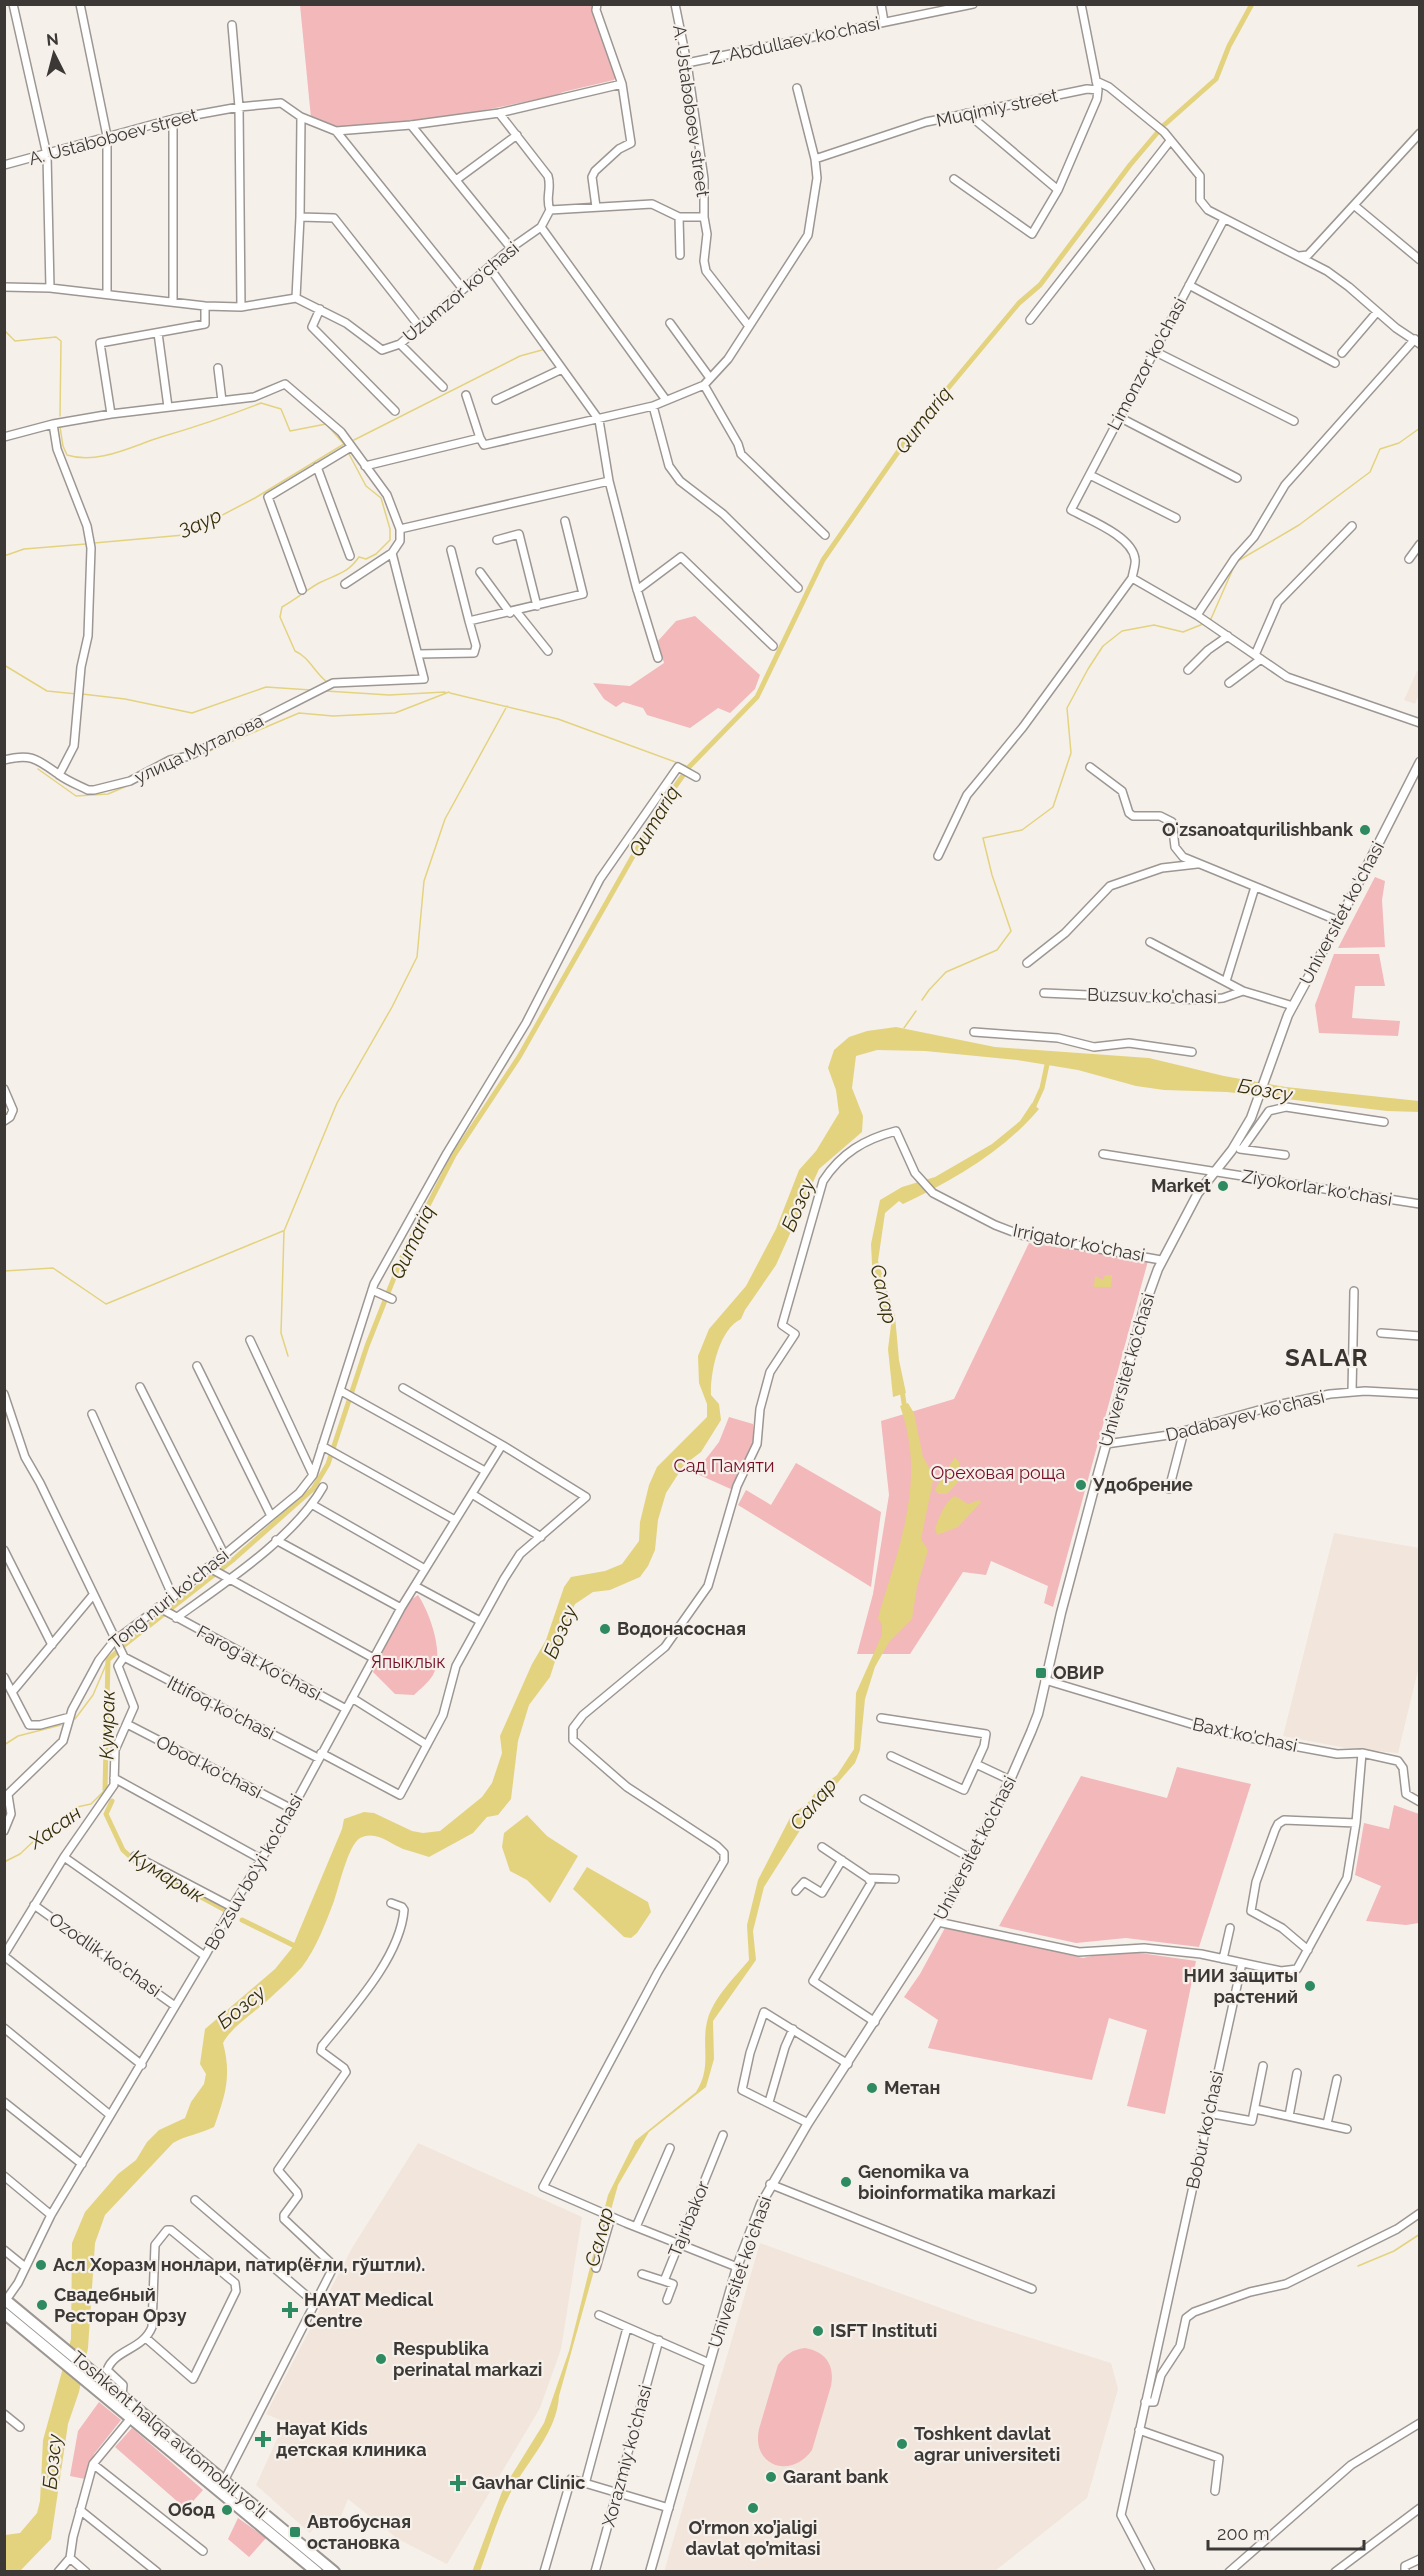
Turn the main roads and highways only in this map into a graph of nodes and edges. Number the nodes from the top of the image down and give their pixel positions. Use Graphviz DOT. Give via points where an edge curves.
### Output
graph roads {
  1 [pos="1419,762"];
  2 [pos="5,2300"];
  3 [pos="4,2313"];
  4 [pos="55,2347"];
  5 [pos="89,2376"];
  6 [pos="222,2486"];
  7 [pos="317,2571"];
  8 [pos="334,2571"];
  9 [pos="650,2571"];
  1 -- 9 [label="main road, Universitet ko'chasi" via="1283,1026 1256,1107 1232,1150 1198,1193 1161,1260 1106,1444 1038,1714 1010,1780 938,1922 808,2123 756,2214 737,2267"];
  2 -- 4 [label="highway, Toshkent halqa avtomobil yo'li"];
  3 -- 4 [label="highway, Toshkent halqa avtomobil yo'li"];
  4 -- 5 [label="highway, Toshkent halqa avtomobil yo'li"];
  5 -- 6 [label="highway, Toshkent halqa avtomobil yo'li" via="131,2418"];
  5 -- 6 [label="highway, Toshkent halqa avtomobil yo'li" via="122,2396"];
  6 -- 7 [label="highway, Toshkent halqa avtomobil yo'li"];
  6 -- 8 [label="highway, Toshkent halqa avtomobil yo'li"];
}
